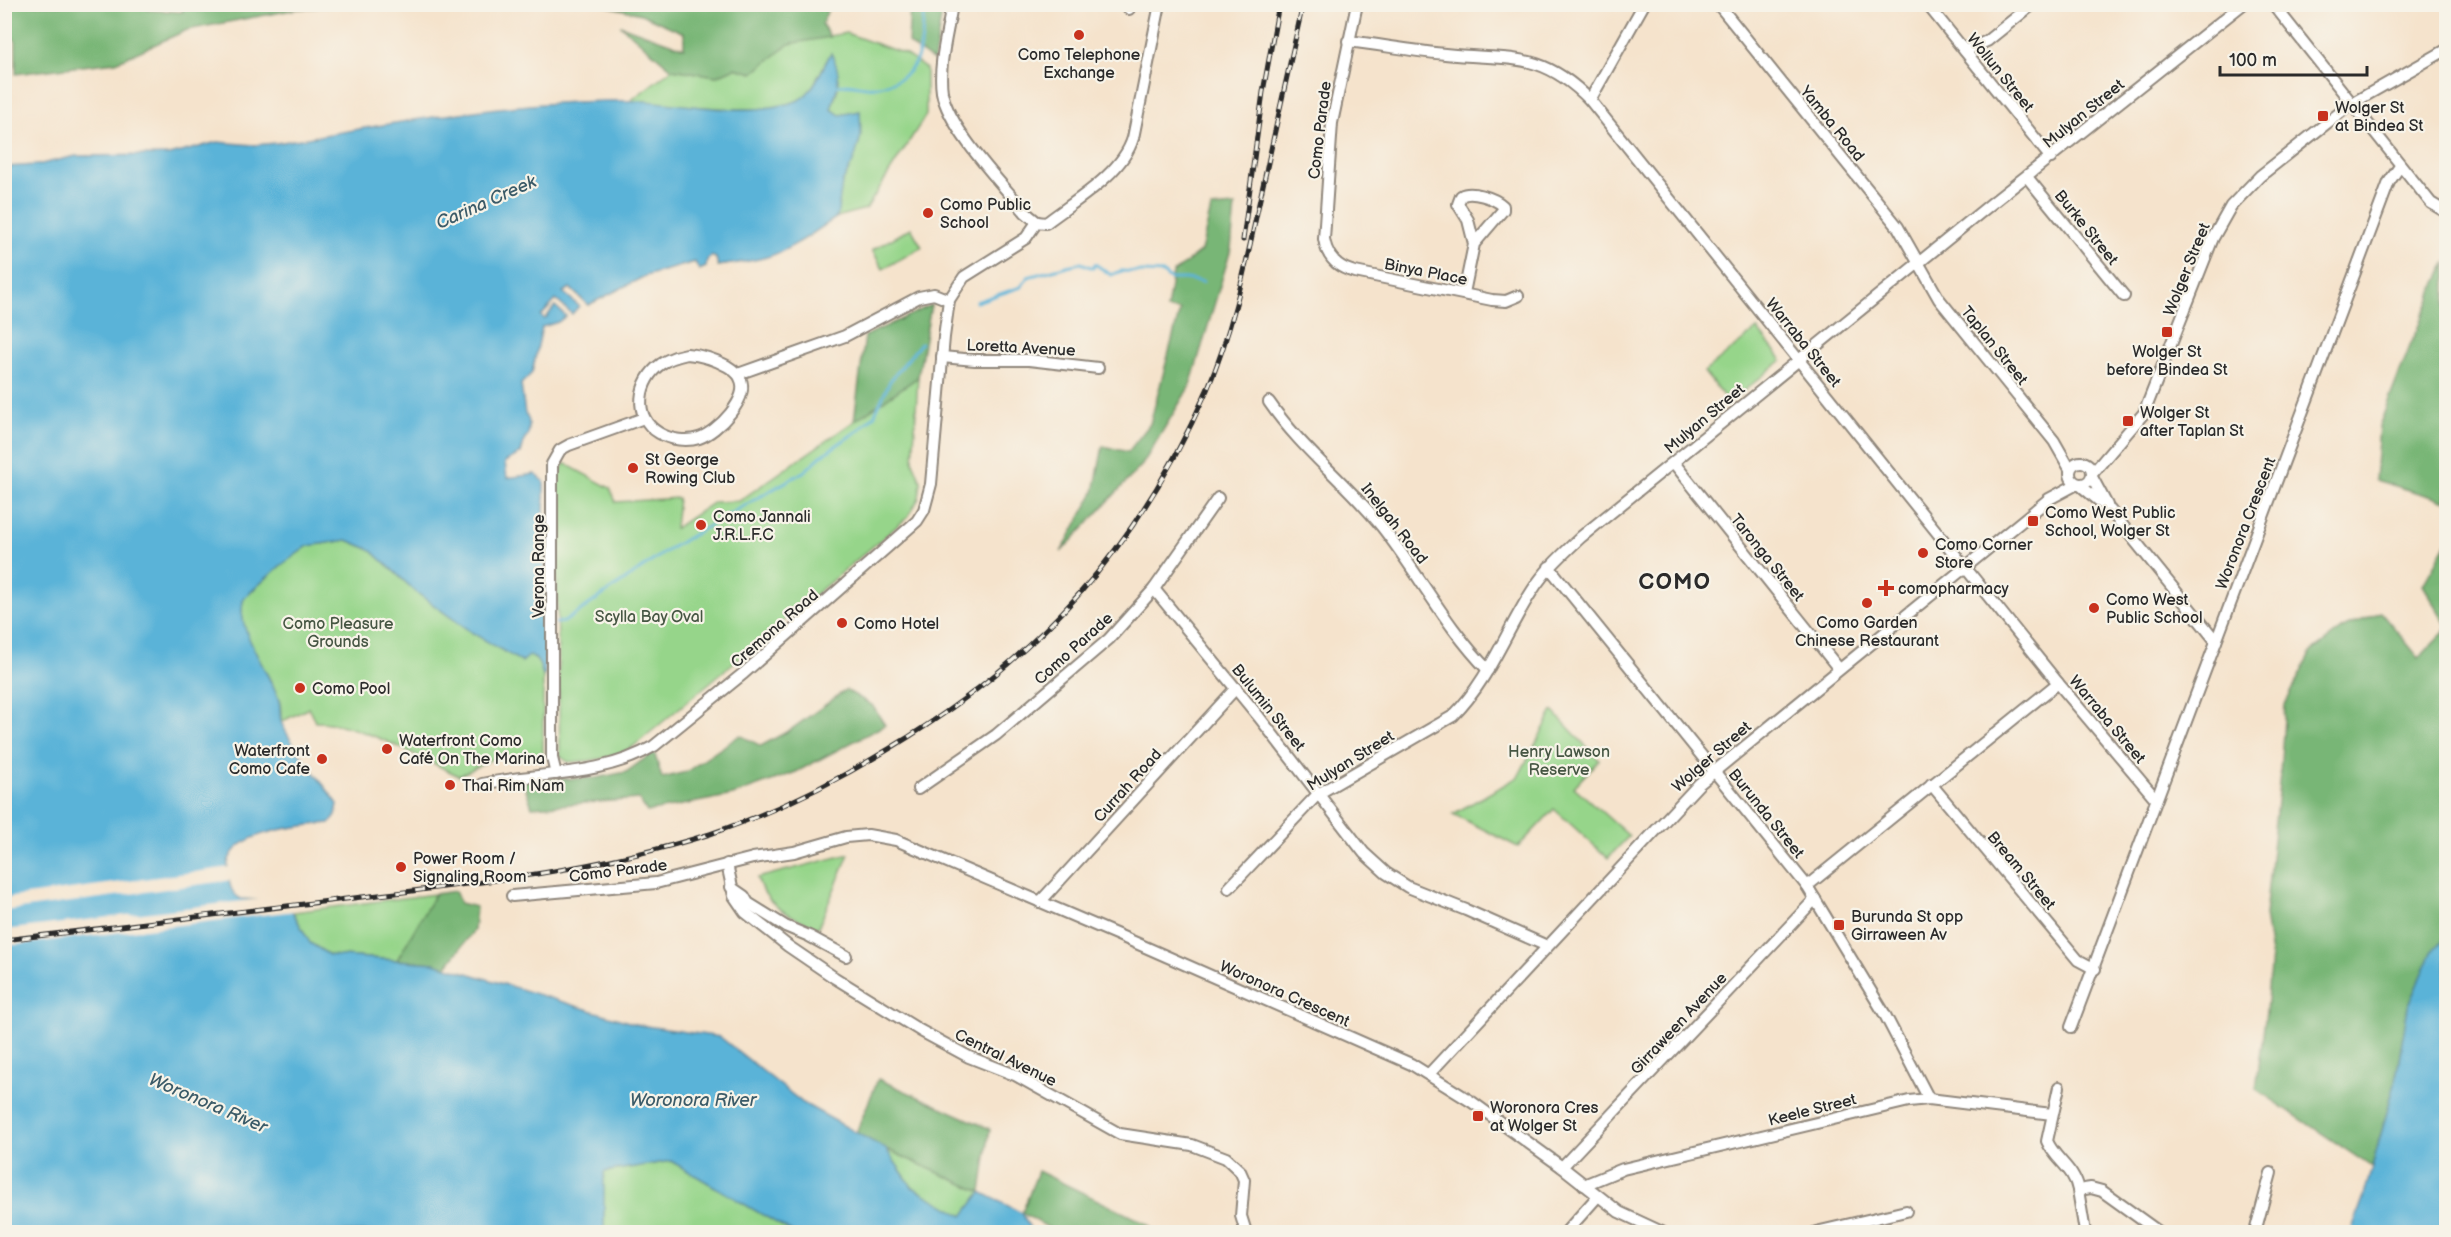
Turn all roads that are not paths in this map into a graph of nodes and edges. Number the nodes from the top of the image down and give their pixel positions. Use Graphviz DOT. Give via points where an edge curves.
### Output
graph roads {
  1 [pos="952,4"];
  2 [pos="1160,4"];
  3 [pos="1357,4"];
  4 [pos="1644,4"];
  5 [pos="1718,4"];
  6 [pos="1927,4"];
  7 [pos="2032,4"];
  8 [pos="2242,4"];
  9 [pos="2273,4"];
  10 [pos="1348,41"];
  11 [pos="2446,50"];
  12 [pos="1965,51"];
  13 [pos="1590,100"];
  14 [pos="2351,104"];
  15 [pos="2051,158"];
  16 [pos="2400,166"];
  17 [pos="2027,177"];
  18 [pos="2441,210"];
  19 [pos="1037,222"];
  20 [pos="1474,244"];
  21 [pos="1332,259"];
  22 [pos="1918,263"];
  23 [pos="1464,293"];
  24 [pos="1518,296"];
  25 [pos="2124,297"];
  26 [pos="949,300"];
  27 [pos="942,357"];
  28 [pos="1799,360"];
  29 [pos="1098,368"];
  30 [pos="738,374"];
  31 [pos="1269,402"];
  32 [pos="644,417"];
  33 [pos="2112,448"];
  34 [pos="1674,463"];
  35 [pos="2076,466"];
  36 [pos="2092,475"];
  37 [pos="2079,484"];
  38 [pos="1218,498"];
  39 [pos="2049,499"];
  40 [pos="2110,510"];
  41 [pos="1549,567"];
  42 [pos="1965,567"];
  43 [pos="1154,590"];
  44 [pos="2216,641"];
  45 [pos="1839,669"];
  46 [pos="1488,670"];
  47 [pos="2058,683"];
  48 [pos="1236,688"];
  49 [pos="1713,771"];
  50 [pos="555,774"];
  51 [pos="482,784"];
  52 [pos="1931,784"];
  53 [pos="918,789"];
  54 [pos="1318,794"];
  55 [pos="2156,799"];
  56 [pos="868,835"];
  57 [pos="727,864"];
  58 [pos="1807,886"];
  59 [pos="731,887"];
  60 [pos="1229,888"];
  61 [pos="512,896"];
  62 [pos="1815,899"];
  63 [pos="1040,902"];
  64 [pos="1547,946"];
  65 [pos="846,956"];
  66 [pos="2095,969"];
  67 [pos="2071,1027"];
  68 [pos="1429,1074"];
  69 [pos="2059,1087"];
  70 [pos="1929,1100"];
  71 [pos="2052,1114"];
  72 [pos="1562,1167"];
  73 [pos="2271,1173"];
  74 [pos="1584,1185"];
  75 [pos="2079,1190"];
  76 [pos="1599,1196"];
  77 [pos="1906,1211"];
  78 [pos="1828,1231"];
  79 [pos="1246,1233"];
  80 [pos="1566,1233"];
  81 [pos="1662,1233"];
  82 [pos="1816,1233"];
  83 [pos="2085,1233"];
  84 [pos="2159,1233"];
  85 [pos="2255,1233"];
  1 -- 19 [label="street" via="942,69 942,92 951,118"];
  2 -- 19 [label="street" via="1133,138 1126,155 1112,171 1050,220"];
  3 -- 10 [label="street, Como Parade"];
  4 -- 13 [label="street"];
  5 -- 22 [label="street, Yamba Road" via="1898,227"];
  6 -- 12 [label="street, Wollun Street"];
  7 -- 12 [label="street" via="1987,40"];
  8 -- 15 [label="street, Mulyan Street"];
  9 -- 14 [label="street"];
  10 -- 13 [label="street, Warraba Street" via="1447,55 1524,59 1561,74"];
  10 -- 21 [label="street, Como Parade" via="1329,148 1324,239"];
  11 -- 14 [label="street, Wolger Street"];
  12 -- 15 [label="street, Wollun Street"];
  13 -- 28 [label="street, Warraba Street"];
  14 -- 16 [label="street"];
  14 -- 33 [label="street, Wolger Street" via="2260,176 2232,206 2213,238 2144,413"];
  15 -- 17 [label="street, Mulyan Street"];
  16 -- 18 [label="street"];
  16 -- 44 [label="street, Woronora Crescent" via="2389,182"];
  17 -- 22 [label="street, Mulyan Street"];
  17 -- 25 [label="street, Burke Street"];
  19 -- 26 [label="street" via="1026,238 964,278"];
  20 -- 20 [label="street" via="1468,220 1458,204 1461,196 1469,193 1503,206"];
  20 -- 23 [label="street"];
  21 -- 23 [label="street, Binya Place" via="1348,270"];
  22 -- 28 [label="street, Mulyan Street"];
  22 -- 35 [label="street, Taplan Street" via="1939,299"];
  23 -- 24 [label="street, Binya Place" via="1499,302"];
  26 -- 27 [label="street, Cremona Road"];
  26 -- 30 [label="street" via="934,294 919,297 845,336"];
  27 -- 29 [label="street, Loretta Avenue" via="1029,360"];
  27 -- 50 [label="street, Cremona Road" via="929,497 917,521 744,673 654,746 621,762"];
  28 -- 34 [label="street, Mulyan Street"];
  28 -- 42 [label="street, Warraba Street"];
  30 -- 32 [label="street" via="697,355 669,359 644,384 640,402"];
  30 -- 32 [label="street" via="743,386 737,403 707,435 687,440 670,438 655,430"];
  31 -- 46 [label="street, Inelgah Road" via="1299,441 1355,495 1408,562 1463,645"];
  32 -- 50 [label="street, Verona Range" via="569,445 554,459"];
  33 -- 35 [label="street, Wolger Street"];
  33 -- 36 [label="street, Wolger Street"];
  34 -- 41 [label="street, Mulyan Street"];
  34 -- 45 [label="street, Taronga Street"];
  35 -- 36 [label="street" via="2091,468"];
  35 -- 37 [label="street" via="2070,478"];
  35 -- 39 [label="street, Wolger Street"];
  36 -- 37 [label="street" via="2089,482"];
  36 -- 40 [label="street"];
  37 -- 39 [label="street, Wolger Street"];
  37 -- 40 [label="street"];
  38 -- 43 [label="street, Como Parade"];
  39 -- 42 [label="street, Wolger Street"];
  40 -- 44 [label="street"];
  41 -- 46 [label="street, Mulyan Street" via="1531,591"];
  41 -- 49 [label="street, Burunda Street"];
  42 -- 45 [label="street, Wolger Street"];
  42 -- 47 [label="street, Warraba Street"];
  43 -- 48 [label="street, Bulumin Street"];
  43 -- 53 [label="street, Como Parade" via="1109,639 1038,701"];
  44 -- 55 [label="street, Woronora Crescent"];
  45 -- 49 [label="street, Wolger Street"];
  46 -- 54 [label="street, Mulyan Street" via="1454,716"];
  47 -- 52 [label="street"];
  47 -- 55 [label="street, Warraba Street"];
  48 -- 54 [label="street, Bulumin Street"];
  48 -- 63 [label="street, Currah Road"];
  49 -- 58 [label="street, Burunda Street"];
  49 -- 64 [label="street, Wolger Street"];
  50 -- 51 [label="street, Cremona Road"];
  52 -- 58 [label="street"];
  52 -- 66 [label="street, Bream Street" via="2078,960"];
  54 -- 60 [label="street, Mulyan Street"];
  54 -- 64 [label="street, Bulumin Street" via="1364,853 1386,873 1408,887"];
  55 -- 66 [label="street, Woronora Crescent"];
  56 -- 57 [label="street, Como Parade"];
  56 -- 63 [label="street, Woronora Crescent" via="902,843"];
  57 -- 59 [label="street, Central Avenue"];
  57 -- 61 [label="street, Como Parade" via="645,885"];
  58 -- 62 [label="street, Burunda Street"];
  59 -- 65 [label="street" via="748,903 785,926"];
  59 -- 79 [label="street, Central Avenue" via="745,912 788,946 944,1044 1015,1075 1120,1134 1192,1145 1226,1158 1244,1180 1241,1216"];
  62 -- 70 [label="street, Burunda Street" via="1884,1013"];
  62 -- 72 [label="street, Girraween Avenue"];
  63 -- 68 [label="street, Woronora Crescent"];
  64 -- 68 [label="street, Wolger Street"];
  66 -- 67 [label="street, Woronora Crescent"];
  68 -- 72 [label="street, Woronora Crescent"];
  69 -- 71 [label="street"];
  70 -- 71 [label="street, Keele Street"];
  70 -- 74 [label="street, Keele Street" via="1623,1169"];
  71 -- 75 [label="street" via="2047,1141 2070,1169"];
  72 -- 74 [label="street, Woronora Crescent"];
  73 -- 85 [label="street"];
  74 -- 76 [label="street, Woronora Crescent"];
  75 -- 83 [label="street"];
  75 -- 84 [label="street" via="2103,1191"];
  76 -- 80 [label="street"];
  76 -- 81 [label="street, Woronora Crescent" via="1619,1212"];
  77 -- 78 [label="street"];
  78 -- 82 [label="street"];
}
